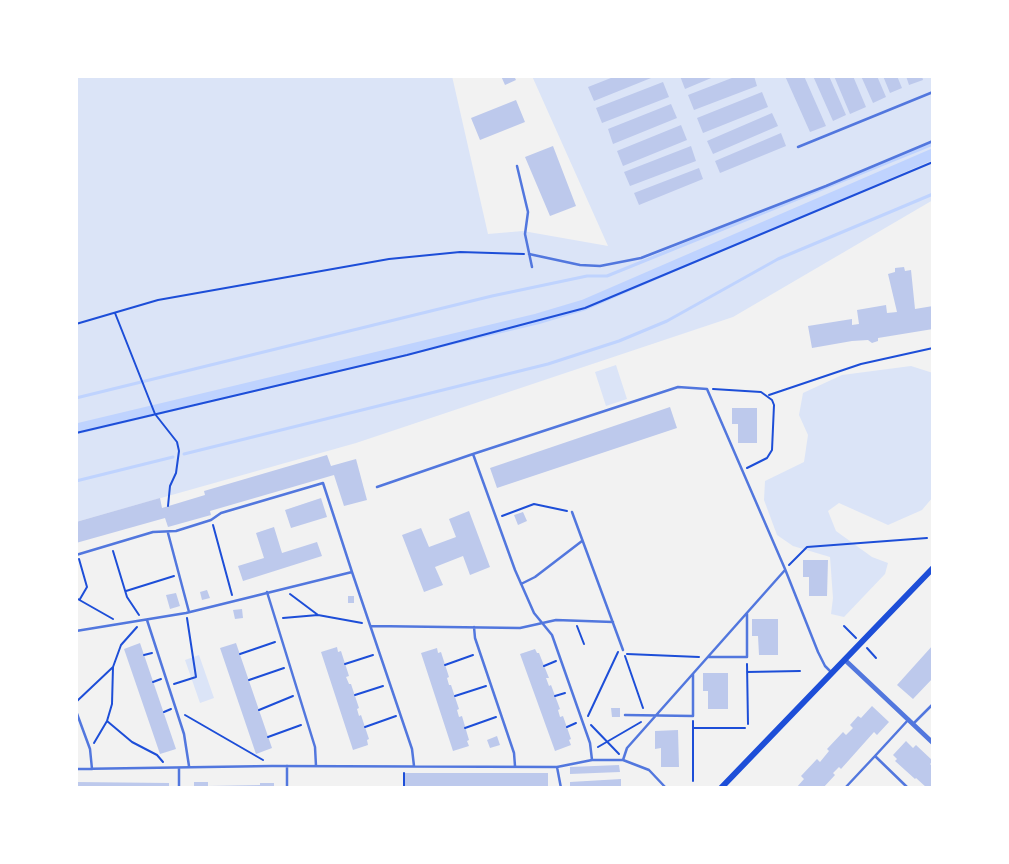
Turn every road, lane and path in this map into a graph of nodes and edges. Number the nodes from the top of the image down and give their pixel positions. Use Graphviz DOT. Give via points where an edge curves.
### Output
graph roads {
  1 [pos="933,92"];
  2 [pos="933,141"];
  3 [pos="798,147"];
  4 [pos="933,162"];
  5 [pos="517,166"];
  6 [pos="529,254"];
  7 [pos="532,267"];
  8 [pos="114,312"];
  9 [pos="76,324"];
  10 [pos="933,348"];
  11 [pos="707,389"];
  12 [pos="769,395"];
  13 [pos="154,413"];
  14 [pos="76,433"];
  15 [pos="473,454"];
  16 [pos="742,470"];
  17 [pos="377,487"];
  18 [pos="168,506"];
  19 [pos="572,512"];
  20 [pos="496,518"];
  21 [pos="212,520"];
  22 [pos="174,525"];
  23 [pos="176,530"];
  24 [pos="168,533"];
  25 [pos="927,538"];
  26 [pos="582,541"];
  27 [pos="112,546"];
  28 [pos="77,556"];
  29 [pos="933,568"];
  30 [pos="785,569"];
  31 [pos="352,572"];
  32 [pos="177,575"];
  33 [pos="521,584"];
  34 [pos="284,590"];
  35 [pos="125,591"];
  36 [pos="267,592"];
  37 [pos="76,598"];
  38 [pos="80,600"];
  39 [pos="233,600"];
  40 [pos="188,613"];
  41 [pos="747,613"];
  42 [pos="139,614"];
  43 [pos="318,615"];
  44 [pos="282,618"];
  45 [pos="113,619"];
  46 [pos="147,620"];
  47 [pos="575,620"];
  48 [pos="143,621"];
  49 [pos="613,622"];
  50 [pos="542,623"];
  51 [pos="370,625"];
  52 [pos="844,626"];
  53 [pos="474,627"];
  54 [pos="76,631"];
  55 [pos="855,637"];
  56 [pos="282,640"];
  57 [pos="584,644"];
  58 [pos="867,649"];
  59 [pos="156,651"];
  60 [pos="623,651"];
  61 [pos="380,652"];
  62 [pos="480,653"];
  63 [pos="240,654"];
  64 [pos="144,655"];
  65 [pos="706,657"];
  66 [pos="747,657"];
  67 [pos="876,658"];
  68 [pos="560,659"];
  69 [pos="845,660"];
  70 [pos="345,664"];
  71 [pos="445,665"];
  72 [pos="290,666"];
  73 [pos="544,666"];
  74 [pos="113,667"];
  75 [pos="800,671"];
  76 [pos="747,672"];
  77 [pos="832,673"];
  78 [pos="693,674"];
  79 [pos="249,680"];
  80 [pos="390,683"];
  81 [pos="490,684"];
  82 [pos="172,685"];
  83 [pos="571,690"];
  84 [pos="298,694"];
  85 [pos="355,695"];
  86 [pos="455,696"];
  87 [pos="555,696"];
  88 [pos="76,702"];
  89 [pos="933,704"];
  90 [pos="642,708"];
  91 [pos="259,710"];
  92 [pos="76,711"];
  93 [pos="401,714"];
  94 [pos="625,714"];
  95 [pos="656,715"];
  96 [pos="189,716"];
  97 [pos="501,716"];
  98 [pos="693,716"];
  99 [pos="644,717"];
  100 [pos="908,719"];
  101 [pos="107,721"];
  102 [pos="582,721"];
  103 [pos="307,722"];
  104 [pos="748,724"];
  105 [pos="914,724"];
  106 [pos="365,727"];
  107 [pos="567,727"];
  108 [pos="465,728"];
  109 [pos="693,728"];
  110 [pos="745,728"];
  111 [pos="268,736"];
  112 [pos="607,742"];
  113 [pos="933,743"];
  114 [pos="598,747"];
  115 [pos="90,749"];
  116 [pos="618,754"];
  117 [pos="875,756"];
  118 [pos="592,760"];
  119 [pos="623,760"];
  120 [pos="268,764"];
  121 [pos="189,766"];
  122 [pos="287,766"];
  123 [pos="316,766"];
  124 [pos="404,766"];
  125 [pos="414,766"];
  126 [pos="515,766"];
  127 [pos="557,767"];
  128 [pos="168,768"];
  129 [pos="179,768"];
  130 [pos="76,769"];
  131 [pos="92,769"];
  132 [pos="693,781"];
  133 [pos="179,788"];
  134 [pos="287,788"];
  135 [pos="404,788"];
  136 [pos="561,788"];
  137 [pos="666,788"];
  138 [pos="722,788"];
  139 [pos="845,788"];
  140 [pos="908,788"];
  1 -- 3 [label="lane"];
  2 -- 6 [label="lane" via="640,258 593,266"];
  4 -- 13 [label="path" via="584,308 407,355"];
  5 -- 6 [label="lane" via="528,212 526,234"];
  6 -- 7 [label="lane"];
  6 -- 8 [label="path" via="460,252 389,260 158,300"];
  8 -- 9 [label="path"];
  8 -- 13 [label="path"];
  10 -- 12 [label="path" via="861,364"];
  11 -- 12 [label="path" via="750,390"];
  11 -- 15 [label="lane" via="678,387"];
  11 -- 16 [label="lane"];
  12 -- 16 [label="path" via="774,405 772,450 767,458"];
  13 -- 14 [label="path"];
  13 -- 18 [label="path" via="177,442 179,451"];
  15 -- 17 [label="lane"];
  15 -- 20 [label="lane"];
  16 -- 30 [label="lane"];
  19 -- 20 [label="path" via="534,504"];
  19 -- 26 [label="lane"];
  20 -- 33 [label="lane"];
  21 -- 23 [label="lane"];
  21 -- 31 [label="lane" via="221,513 324,483"];
  21 -- 39 [label="path"];
  22 -- 23 [label="lane"];
  23 -- 24 [label="lane"];
  24 -- 28 [label="lane" via="153,532"];
  24 -- 40 [label="lane"];
  25 -- 30 [label="path" via="807,547"];
  26 -- 33 [label="lane"];
  26 -- 49 [label="lane"];
  27 -- 35 [label="path"];
  28 -- 38 [label="path" via="87,586"];
  29 -- 69 [label="main road"];
  30 -- 41 [label="lane"];
  30 -- 77 [label="lane" via="820,657"];
  31 -- 36 [label="lane"];
  31 -- 51 [label="lane"];
  32 -- 35 [label="path"];
  33 -- 50 [label="lane"];
  34 -- 43 [label="path"];
  35 -- 42 [label="path"];
  36 -- 39 [label="lane"];
  36 -- 56 [label="lane"];
  37 -- 38 [label="path"];
  38 -- 45 [label="path"];
  39 -- 40 [label="lane"];
  40 -- 46 [label="lane"];
  40 -- 82 [label="path" via="196,677"];
  41 -- 65 [label="lane"];
  41 -- 66 [label="lane"];
  43 -- 44 [label="path"];
  43 -- 51 [label="path"];
  46 -- 48 [label="lane"];
  46 -- 59 [label="lane"];
  47 -- 49 [label="lane"];
  47 -- 50 [label="lane"];
  47 -- 57 [label="path"];
  48 -- 54 [label="lane"];
  48 -- 74 [label="path" via="121,645"];
  49 -- 60 [label="lane"];
  50 -- 53 [label="lane" via="520,628"];
  50 -- 68 [label="lane" via="552,635"];
  51 -- 53 [label="lane"];
  51 -- 61 [label="lane"];
  52 -- 55 [label="path"];
  53 -- 62 [label="lane"];
  56 -- 63 [label="path"];
  56 -- 72 [label="lane"];
  58 -- 67 [label="path"];
  59 -- 64 [label="path"];
  59 -- 121 [label="lane" via="184,734"];
  60 -- 65 [label="path"];
  60 -- 90 [label="path"];
  60 -- 112 [label="path" via="586,720"];
  61 -- 70 [label="path"];
  61 -- 80 [label="lane"];
  62 -- 71 [label="path"];
  62 -- 81 [label="lane"];
  65 -- 66 [label="lane"];
  65 -- 78 [label="lane"];
  66 -- 76 [label="path"];
  68 -- 73 [label="path"];
  68 -- 83 [label="lane"];
  69 -- 77 [label="main road"];
  69 -- 100 [label="street"];
  72 -- 79 [label="path"];
  72 -- 84 [label="lane"];
  74 -- 88 [label="path"];
  74 -- 101 [label="path" via="112,704"];
  75 -- 76 [label="path"];
  76 -- 104 [label="path"];
  77 -- 138 [label="main road"];
  78 -- 95 [label="lane"];
  78 -- 98 [label="lane"];
  80 -- 85 [label="path"];
  80 -- 93 [label="lane"];
  81 -- 86 [label="path"];
  81 -- 97 [label="lane"];
  83 -- 87 [label="path"];
  83 -- 102 [label="lane"];
  84 -- 91 [label="path"];
  84 -- 103 [label="lane"];
  89 -- 105 [label="lane"];
  92 -- 115 [label="lane"];
  93 -- 106 [label="path"];
  93 -- 125 [label="lane"];
  94 -- 95 [label="lane"];
  95 -- 98 [label="lane"];
  95 -- 119 [label="lane" via="627,748"];
  96 -- 120 [label="path"];
  97 -- 108 [label="path"];
  97 -- 126 [label="lane" via="514,753"];
  98 -- 109 [label="path"];
  99 -- 112 [label="path"];
  100 -- 105 [label="street"];
  100 -- 117 [label="lane"];
  101 -- 115 [label="path"];
  101 -- 128 [label="path" via="132,742 157,755"];
  102 -- 107 [label="path"];
  102 -- 118 [label="lane"];
  103 -- 111 [label="path"];
  103 -- 123 [label="lane" via="315,747"];
  105 -- 113 [label="street"];
  109 -- 110 [label="path"];
  109 -- 132 [label="path"];
  112 -- 114 [label="path"];
  112 -- 116 [label="path"];
  115 -- 131 [label="lane"];
  117 -- 139 [label="lane"];
  117 -- 140 [label="lane"];
  118 -- 119 [label="lane"];
  118 -- 127 [label="lane"];
  119 -- 137 [label="lane" via="649,770"];
  121 -- 122 [label="lane"];
  121 -- 129 [label="lane"];
  122 -- 123 [label="lane"];
  122 -- 134 [label="lane"];
  123 -- 124 [label="lane"];
  124 -- 125 [label="lane"];
  124 -- 135 [label="path"];
  125 -- 126 [label="lane"];
  126 -- 127 [label="lane"];
  127 -- 136 [label="lane"];
  128 -- 129 [label="lane"];
  128 -- 131 [label="lane"];
  129 -- 133 [label="lane"];
  130 -- 131 [label="lane"];
}
